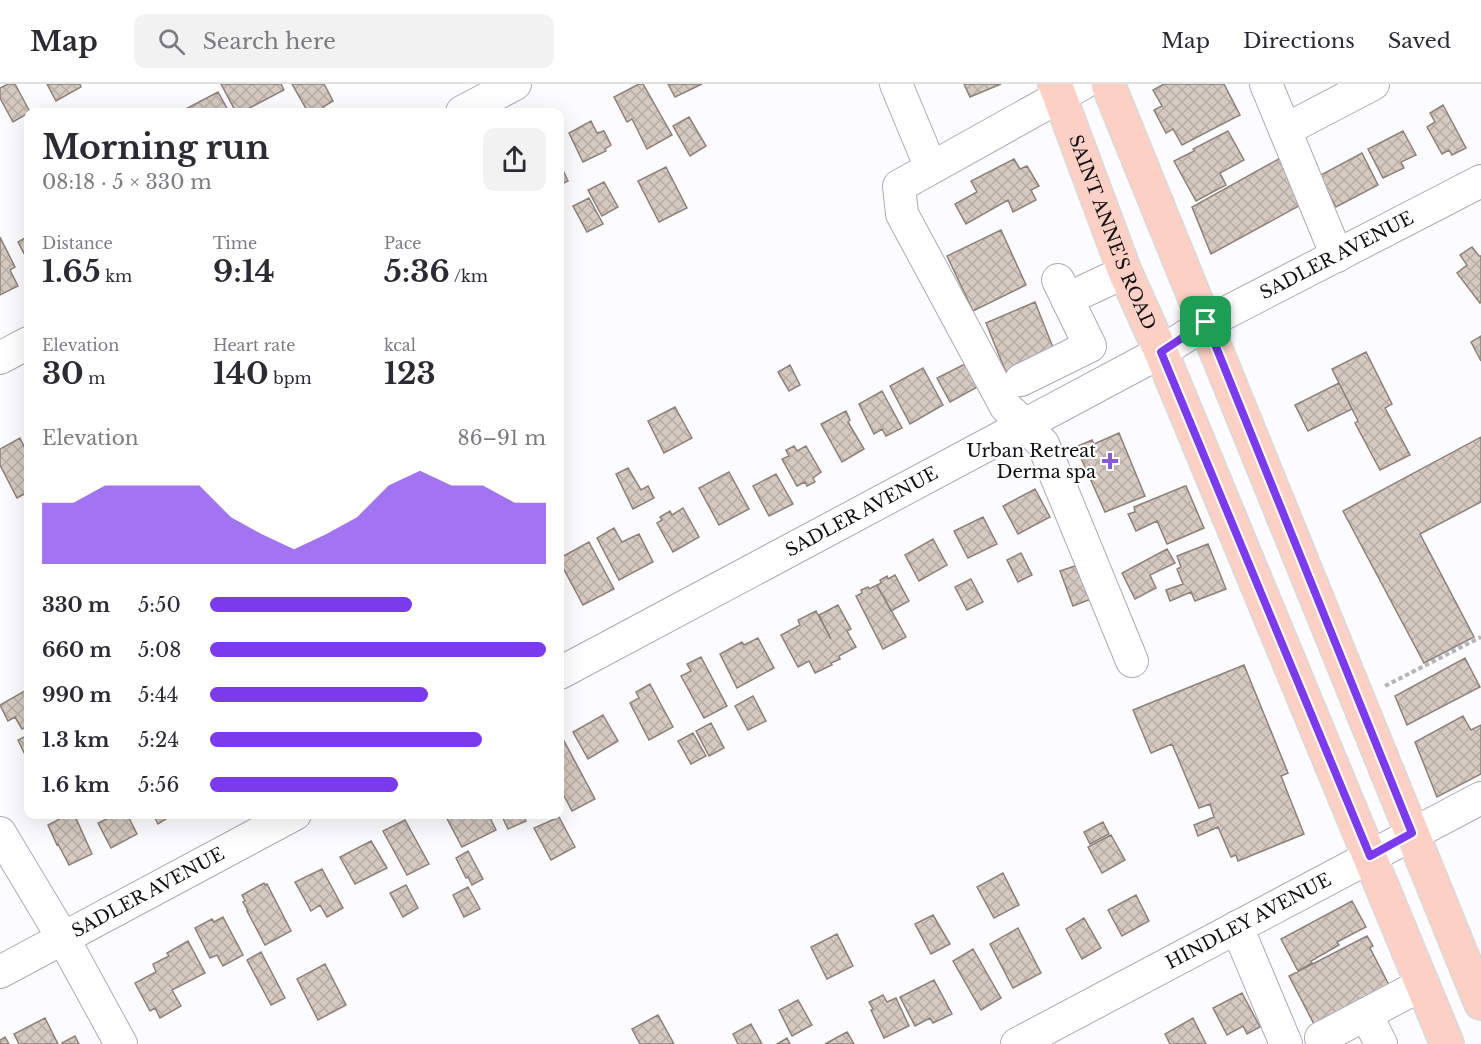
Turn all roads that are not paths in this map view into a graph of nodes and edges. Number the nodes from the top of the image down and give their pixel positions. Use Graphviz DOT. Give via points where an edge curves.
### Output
graph roads {
  1 [pos="515,84"];
  2 [pos="896,84"];
  3 [pos="1108,84"];
  4 [pos="1266,84"];
  5 [pos="1373,84"];
  6 [pos="1066,88"];
  7 [pos="470,108"];
  8 [pos="1285,130"];
  9 [pos="931,168"];
  10 [pos="1481,182"];
  11 [pos="1336,256"];
  12 [pos="1125,272"];
  13 [pos="1206,322"];
  14 [pos="24,345"];
  15 [pos="1161,352"];
  16 [pos="1068,357"];
  17 [pos="0,358"];
  18 [pos="1021,380"];
  19 [pos="1087,392"];
  20 [pos="1025,425"];
  21 [pos="1132,661"];
  22 [pos="564,672"];
  23 [pos="1481,798"];
  24 [pos="287,819"];
  25 [pos="0,833"];
  26 [pos="1412,833"];
  27 [pos="1370,856"];
  28 [pos="1237,927"];
  29 [pos="63,938"];
  30 [pos="0,972"];
  31 [pos="1423,984"];
  32 [pos="1481,1003"];
  33 [pos="1366,1014"];
  34 [pos="1312,1042"];
  35 [pos="121,1044"];
  36 [pos="1017,1044"];
  37 [pos="1286,1044"];
  38 [pos="1382,1044"];
  39 [pos="1447,1044"];
  1 -- 7 [label="street"];
  2 -- 9 [label="street"];
  3 -- 13 [label="main road"];
  4 -- 8 [label="street"];
  5 -- 8 [label="street"];
  6 -- 9 [label="street"];
  6 -- 12 [label="main road, SAINT ANNE'S ROAD"];
  8 -- 11 [label="street"];
  9 -- 20 [label="street" via="899,186 902,214 1006,407"];
  10 -- 11 [label="street, SADLER AVENUE"];
  11 -- 13 [label="street, SADLER AVENUE"];
  12 -- 15 [label="main road, SAINT ANNE'S ROAD"];
  12 -- 16 [label="street" via="1062,290 1090,346"];
  13 -- 15 [label="street, SADLER AVENUE"];
  13 -- 26 [label="main road"];
  14 -- 17 [label="street"];
  15 -- 19 [label="street, SADLER AVENUE"];
  15 -- 27 [label="main road, SAINT ANNE'S ROAD"];
  16 -- 18 [label="street"];
  16 -- 19 [label="street"];
  19 -- 20 [label="street, SADLER AVENUE"];
  20 -- 21 [label="street" via="1045,447"];
  20 -- 22 [label="street, SADLER AVENUE"];
  23 -- 26 [label="street, HINDLEY AVENUE"];
  24 -- 29 [label="street, SADLER AVENUE"];
  25 -- 29 [label="street"];
  26 -- 27 [label="street, HINDLEY AVENUE"];
  26 -- 32 [label="main road"];
  27 -- 28 [label="street, HINDLEY AVENUE"];
  27 -- 31 [label="main road, SAINT ANNE'S ROAD"];
  28 -- 36 [label="street, HINDLEY AVENUE"];
  28 -- 37 [label="street"];
  29 -- 30 [label="street, SADLER AVENUE"];
  29 -- 35 [label="street"];
  31 -- 33 [label="street"];
  31 -- 39 [label="main road, SAINT ANNE'S ROAD"];
  33 -- 34 [label="street"];
  33 -- 38 [label="street"];
}
